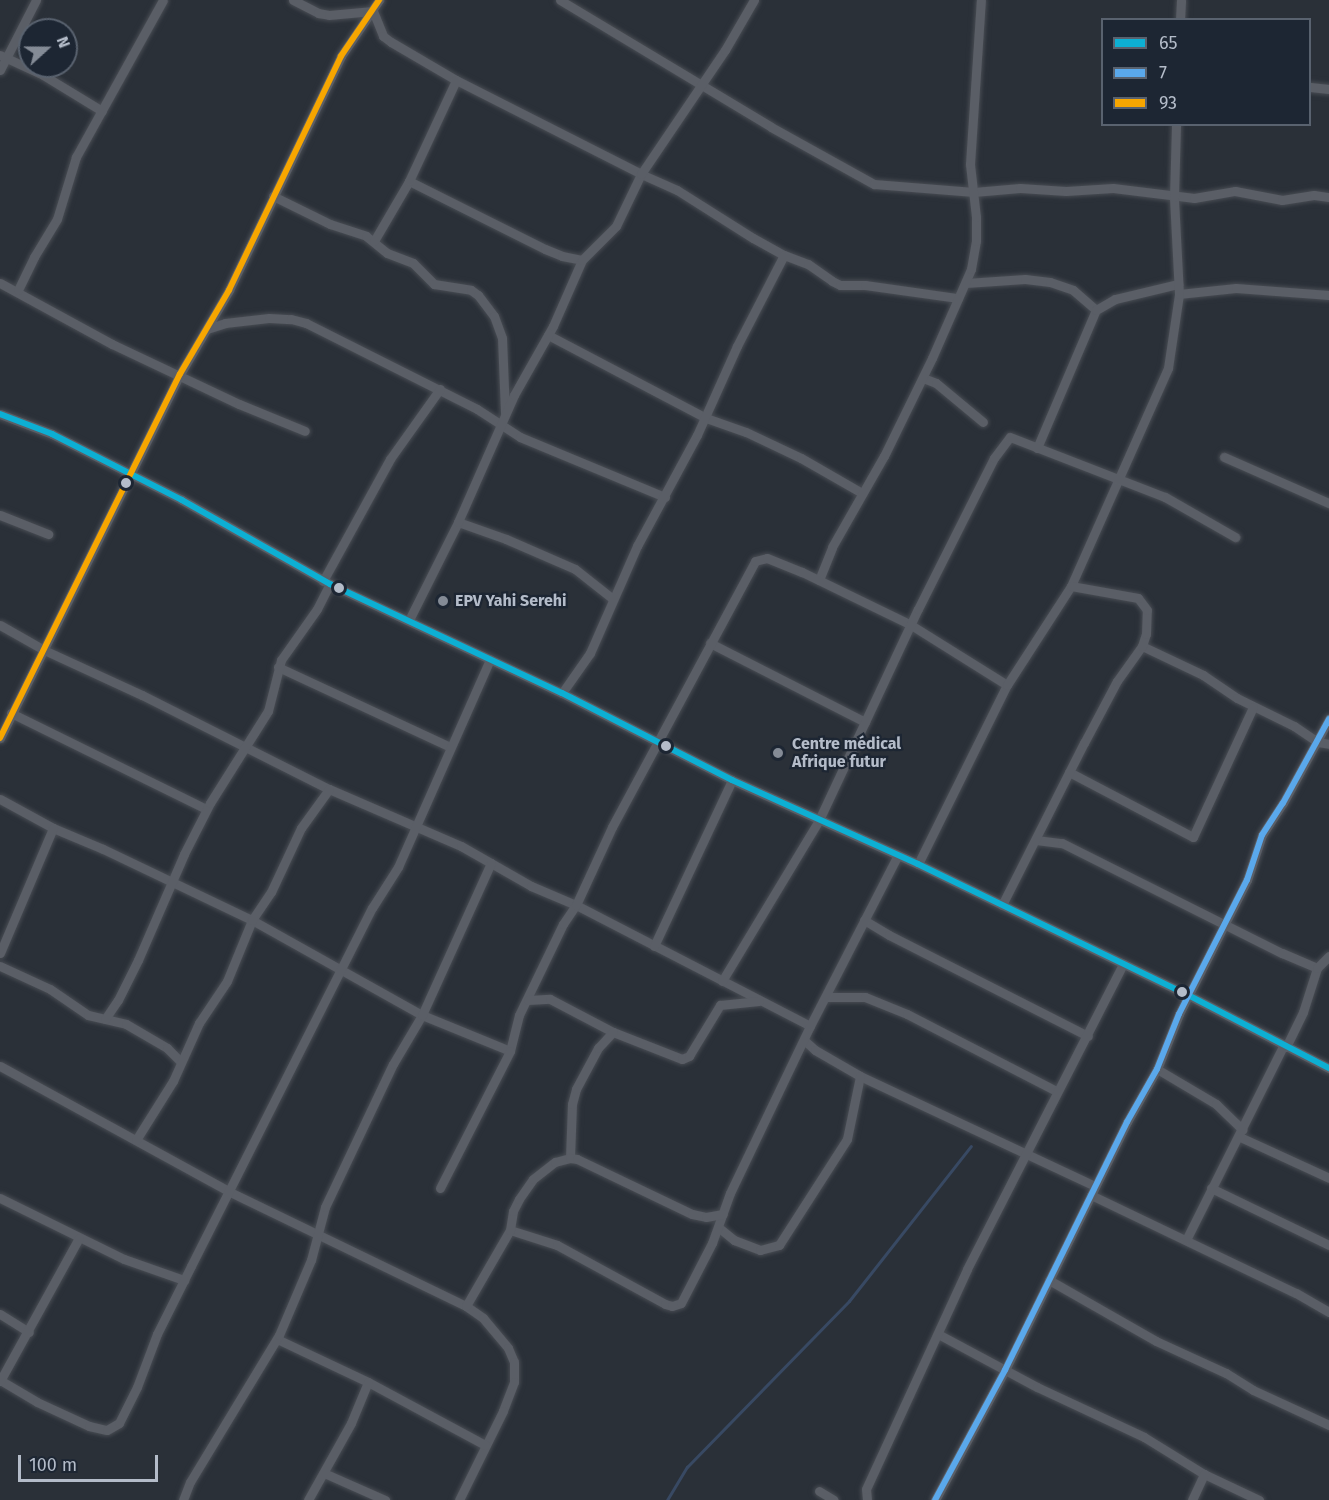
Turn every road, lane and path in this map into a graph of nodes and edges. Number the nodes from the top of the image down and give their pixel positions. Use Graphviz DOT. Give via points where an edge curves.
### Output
graph roads {
  1 [pos="36,0"];
  2 [pos="163,0"];
  3 [pos="293,0"];
  4 [pos="379,0"];
  5 [pos="560,0"];
  6 [pos="754,0"];
  7 [pos="981,0"];
  8 [pos="1181,0"];
  9 [pos="373,11"];
  10 [pos="1180,18"];
  11 [pos="3,56"];
  12 [pos="0,70"];
  13 [pos="456,81"];
  14 [pos="701,84"];
  15 [pos="1311,87"];
  16 [pos="1329,89"];
  17 [pos="102,111"];
  18 [pos="1176,126"];
  19 [pos="641,174"];
  20 [pos="408,181"];
  21 [pos="974,192"];
  22 [pos="273,196"];
  23 [pos="1174,197"];
  24 [pos="1329,197"];
  25 [pos="374,241"];
  26 [pos="784,255"];
  27 [pos="582,260"];
  28 [pos="0,283"];
  29 [pos="966,283"];
  30 [pos="1178,284"];
  31 [pos="18,290"];
  32 [pos="1179,294"];
  33 [pos="1329,296"];
  34 [pos="958,298"];
  35 [pos="1096,310"];
  36 [pos="207,329"];
  37 [pos="548,335"];
  38 [pos="180,374"];
  39 [pos="923,378"];
  40 [pos="440,389"];
  41 [pos="0,414"];
  42 [pos="706,418"];
  43 [pos="503,422"];
  44 [pos="983,422"];
  45 [pos="305,431"];
  46 [pos="1037,448"];
  47 [pos="1224,457"];
  48 [pos="130,474"];
  49 [pos="1119,480"];
  50 [pos="862,493"];
  51 [pos="665,497"];
  52 [pos="1329,503"];
  53 [pos="0,515"];
  54 [pos="458,522"];
  55 [pos="48,534"];
  56 [pos="1235,537"];
  57 [pos="819,580"];
  58 [pos="326,583"];
  59 [pos="1071,586"];
  60 [pos="613,599"];
  61 [pos="409,620"];
  62 [pos="0,625"];
  63 [pos="911,625"];
  64 [pos="710,644"];
  65 [pos="1142,646"];
  66 [pos="44,650"];
  67 [pos="490,659"];
  68 [pos="278,667"];
  69 [pos="1007,685"];
  70 [pos="562,693"];
  71 [pos="1253,707"];
  72 [pos="10,713"];
  73 [pos="1329,719"];
  74 [pos="865,722"];
  75 [pos="0,738"];
  76 [pos="658,742"];
  77 [pos="1318,742"];
  78 [pos="1329,744"];
  79 [pos="247,746"];
  80 [pos="450,747"];
  81 [pos="1069,772"];
  82 [pos="732,780"];
  83 [pos="329,789"];
  84 [pos="0,799"];
  85 [pos="206,809"];
  86 [pos="819,820"];
  87 [pos="414,826"];
  88 [pos="53,828"];
  89 [pos="1036,840"];
  90 [pos="898,855"];
  91 [pos="491,863"];
  92 [pos="918,864"];
  93 [pos="171,883"];
  94 [pos="576,905"];
  95 [pos="1002,905"];
  96 [pos="252,920"];
  97 [pos="864,920"];
  98 [pos="1226,925"];
  99 [pos="654,946"];
  100 [pos="0,953"];
  101 [pos="1329,956"];
  102 [pos="1123,964"];
  103 [pos="0,966"];
  104 [pos="1317,968"];
  105 [pos="341,970"];
  106 [pos="722,981"];
  107 [pos="1188,995"];
  108 [pos="826,997"];
  109 [pos="528,1000"];
  110 [pos="760,1001"];
  111 [pos="422,1015"];
  112 [pos="105,1019"];
  113 [pos="810,1026"];
  114 [pos="614,1032"];
  115 [pos="1088,1035"];
  116 [pos="804,1040"];
  117 [pos="1285,1047"];
  118 [pos="510,1051"];
  119 [pos="181,1062"];
  120 [pos="0,1066"];
  121 [pos="1329,1068"];
  122 [pos="1157,1070"];
  123 [pos="860,1076"];
  124 [pos="1056,1091"];
  125 [pos="1241,1134"];
  126 [pos="135,1140"];
  127 [pos="1028,1153"];
  128 [pos="570,1158"];
  129 [pos="1329,1178"];
  130 [pos="440,1188"];
  131 [pos="1211,1188"];
  132 [pos="1093,1190"];
  133 [pos="230,1192"];
  134 [pos="0,1198"];
  135 [pos="723,1214"];
  136 [pos="718,1227"];
  137 [pos="510,1230"];
  138 [pos="316,1235"];
  139 [pos="79,1238"];
  140 [pos="1186,1240"];
  141 [pos="1329,1245"];
  142 [pos="184,1280"];
  143 [pos="1049,1280"];
  144 [pos="466,1306"];
  145 [pos="1329,1312"];
  146 [pos="0,1314"];
  147 [pos="29,1332"];
  148 [pos="938,1334"];
  149 [pos="277,1339"];
  150 [pos="1005,1370"];
  151 [pos="0,1380"];
  152 [pos="368,1382"];
  153 [pos="1329,1425"];
  154 [pos="485,1445"];
  155 [pos="324,1473"];
  156 [pos="1204,1474"];
  157 [pos="819,1491"];
  158 [pos="183,1500"];
  159 [pos="308,1500"];
  160 [pos="385,1500"];
  161 [pos="459,1500"];
  162 [pos="834,1500"];
  163 [pos="867,1500"];
  164 [pos="935,1500"];
  165 [pos="1192,1500"];
  166 [pos="1259,1500"];
  1 -- 11 [label="street"];
  2 -- 17 [label="street"];
  3 -- 9 [label="street" via="329,15"];
  4 -- 9 [label="street"];
  5 -- 14 [label="street"];
  6 -- 14 [label="street"];
  7 -- 21 [label="street" via="970,164"];
  8 -- 10 [label="street"];
  9 -- 13 [label="street" via="383,36"];
  9 -- 22 [label="street" via="341,56"];
  11 -- 12 [label="street"];
  11 -- 17 [label="street"];
  13 -- 19 [label="street"];
  13 -- 20 [label="street"];
  14 -- 19 [label="street"];
  14 -- 21 [label="street" via="868,181 887,187"];
  15 -- 16 [label="street"];
  17 -- 31 [label="street" via="76,157 57,219"];
  18 -- 23 [label="street"];
  19 -- 26 [label="street" via="685,194"];
  19 -- 27 [label="street" via="616,226"];
  20 -- 25 [label="street"];
  20 -- 27 [label="street" via="545,249"];
  21 -- 23 [label="street" via="1113,188"];
  21 -- 29 [label="street" via="976,241"];
  22 -- 25 [label="street"];
  22 -- 36 [label="street"];
  23 -- 24 [label="street" via="1235,191 1282,200"];
  23 -- 30 [label="street"];
  25 -- 43 [label="street" via="387,253 413,263 434,284 471,290 486,303 502,338"];
  26 -- 34 [label="street" via="808,264 840,285"];
  26 -- 42 [label="street" via="737,346"];
  27 -- 37 [label="street"];
  28 -- 31 [label="street"];
  29 -- 34 [label="street"];
  29 -- 35 [label="street" via="1024,279 1050,282 1072,290"];
  30 -- 32 [label="street"];
  30 -- 35 [label="street" via="1115,299"];
  31 -- 38 [label="street" via="112,344"];
  32 -- 33 [label="street" via="1236,288"];
  32 -- 49 [label="street" via="1168,368"];
  34 -- 39 [label="street"];
  35 -- 46 [label="street"];
  36 -- 38 [label="street"];
  36 -- 40 [label="street" via="246,320 291,319"];
  37 -- 42 [label="street"];
  37 -- 43 [label="street"];
  38 -- 45 [label="street" via="238,404"];
  38 -- 48 [label="street"];
  39 -- 44 [label="street" via="936,383"];
  39 -- 50 [label="street"];
  40 -- 43 [label="street"];
  40 -- 58 [label="street" via="390,459"];
  41 -- 48 [label="street" via="52,434"];
  42 -- 50 [label="street" via="774,445"];
  42 -- 51 [label="street"];
  43 -- 51 [label="street" via="536,445"];
  43 -- 54 [label="street"];
  46 -- 49 [label="street"];
  46 -- 63 [label="street" via="1010,437 994,458"];
  47 -- 52 [label="street"];
  48 -- 58 [label="street"];
  48 -- 66 [label="street"];
  49 -- 56 [label="street" via="1186,507"];
  49 -- 59 [label="street"];
  50 -- 57 [label="street"];
  51 -- 60 [label="street"];
  53 -- 55 [label="street"];
  54 -- 60 [label="street" via="575,569"];
  54 -- 61 [label="street"];
  57 -- 63 [label="street"];
  57 -- 64 [label="street" via="767,558 755,561"];
  58 -- 61 [label="street"];
  58 -- 68 [label="street" via="317,609"];
  59 -- 65 [label="street" via="1138,597 1148,610"];
  59 -- 69 [label="street"];
  60 -- 70 [label="street" via="590,653"];
  61 -- 67 [label="street"];
  62 -- 66 [label="street"];
  63 -- 69 [label="street"];
  63 -- 74 [label="street"];
  64 -- 74 [label="street"];
  64 -- 76 [label="street"];
  65 -- 71 [label="street" via="1203,675"];
  65 -- 81 [label="street" via="1117,681"];
  66 -- 72 [label="street"];
  66 -- 79 [label="street"];
  67 -- 70 [label="street"];
  67 -- 80 [label="street"];
  68 -- 79 [label="street" via="272,701"];
  68 -- 80 [label="street"];
  69 -- 92 [label="street"];
  70 -- 76 [label="street"];
  71 -- 77 [label="street"];
  71 -- 81 [label="street" via="1194,837"];
  72 -- 75 [label="street"];
  72 -- 85 [label="street"];
  73 -- 77 [label="street"];
  74 -- 86 [label="street"];
  76 -- 82 [label="street"];
  76 -- 94 [label="street"];
  77 -- 78 [label="street"];
  77 -- 98 [label="street" via="1262,835"];
  79 -- 83 [label="street"];
  79 -- 85 [label="street"];
  80 -- 87 [label="street"];
  81 -- 89 [label="street"];
  82 -- 86 [label="street"];
  82 -- 99 [label="street"];
  83 -- 87 [label="street"];
  83 -- 96 [label="street" via="301,828 271,892"];
  84 -- 88 [label="street"];
  85 -- 93 [label="street"];
  86 -- 90 [label="street"];
  86 -- 106 [label="street"];
  87 -- 91 [label="street"];
  87 -- 105 [label="street" via="398,867"];
  88 -- 93 [label="street"];
  88 -- 100 [label="street"];
  89 -- 95 [label="street"];
  89 -- 98 [label="street" via="1062,843"];
  90 -- 92 [label="street"];
  90 -- 97 [label="street"];
  91 -- 94 [label="street"];
  91 -- 111 [label="street"];
  92 -- 95 [label="street"];
  93 -- 96 [label="street"];
  93 -- 112 [label="street" via="138,960"];
  94 -- 99 [label="street"];
  94 -- 109 [label="street" via="563,924"];
  95 -- 102 [label="street"];
  96 -- 105 [label="street"];
  96 -- 119 [label="street" via="227,981 195,1029"];
  97 -- 108 [label="street"];
  97 -- 115 [label="street"];
  98 -- 104 [label="street"];
  98 -- 107 [label="street"];
  99 -- 106 [label="street"];
  101 -- 104 [label="street"];
  102 -- 107 [label="street"];
  102 -- 115 [label="street"];
  103 -- 112 [label="street" via="50,989 79,1011"];
  104 -- 117 [label="street" via="1303,1012"];
  105 -- 111 [label="street"];
  105 -- 133 [label="street"];
  106 -- 110 [label="street"];
  107 -- 117 [label="street"];
  107 -- 122 [label="street"];
  108 -- 113 [label="street"];
  108 -- 124 [label="street" via="865,997 907,1014"];
  109 -- 114 [label="street" via="550,999"];
  109 -- 118 [label="street" via="519,1015"];
  110 -- 113 [label="street"];
  110 -- 114 [label="street" via="720,1005 686,1059"];
  111 -- 118 [label="street"];
  111 -- 138 [label="street" via="393,1064 325,1207"];
  112 -- 119 [label="street" via="126,1024 167,1048"];
  113 -- 116 [label="street"];
  114 -- 128 [label="street" via="598,1048 576,1089"];
  115 -- 124 [label="street"];
  116 -- 123 [label="street"];
  116 -- 135 [label="street"];
  117 -- 121 [label="street"];
  117 -- 125 [label="street"];
  118 -- 130 [label="street"];
  119 -- 126 [label="street"];
  120 -- 126 [label="street"];
  122 -- 125 [label="street" via="1216,1104"];
  122 -- 132 [label="street"];
  123 -- 127 [label="street"];
  123 -- 136 [label="street" via="847,1139 779,1245 760,1250"];
  124 -- 127 [label="street"];
  125 -- 129 [label="street"];
  125 -- 131 [label="street"];
  126 -- 133 [label="street"];
  127 -- 132 [label="street"];
  127 -- 148 [label="street"];
  128 -- 135 [label="street" via="692,1214"];
  128 -- 137 [label="street" via="555,1162 533,1179 513,1211"];
  131 -- 140 [label="street"];
  131 -- 141 [label="street"];
  132 -- 140 [label="street"];
  132 -- 143 [label="street"];
  133 -- 138 [label="street"];
  133 -- 142 [label="street"];
  134 -- 139 [label="street"];
  135 -- 136 [label="street"];
  136 -- 137 [label="street" via="681,1303 672,1306 557,1245"];
  137 -- 144 [label="street"];
  138 -- 144 [label="street"];
  138 -- 149 [label="street" via="311,1260"];
  139 -- 142 [label="street"];
  139 -- 147 [label="street"];
  140 -- 145 [label="street"];
  142 -- 151 [label="street" via="157,1334 137,1387 112,1429 89,1426"];
  143 -- 150 [label="street"];
  143 -- 153 [label="street" via="1156,1341"];
  144 -- 154 [label="street" via="499,1335 514,1362 511,1393"];
  146 -- 147 [label="street"];
  147 -- 151 [label="street"];
  148 -- 150 [label="street"];
  148 -- 163 [label="street" via="866,1490"];
  149 -- 152 [label="street"];
  149 -- 158 [label="street" via="190,1482"];
  150 -- 156 [label="street" via="1144,1437"];
  150 -- 164 [label="street"];
  152 -- 154 [label="street"];
  152 -- 155 [label="street"];
  154 -- 161 [label="street"];
  155 -- 159 [label="street"];
  155 -- 160 [label="street"];
  156 -- 165 [label="street"];
  156 -- 166 [label="street"];
  157 -- 162 [label="street"];
}
